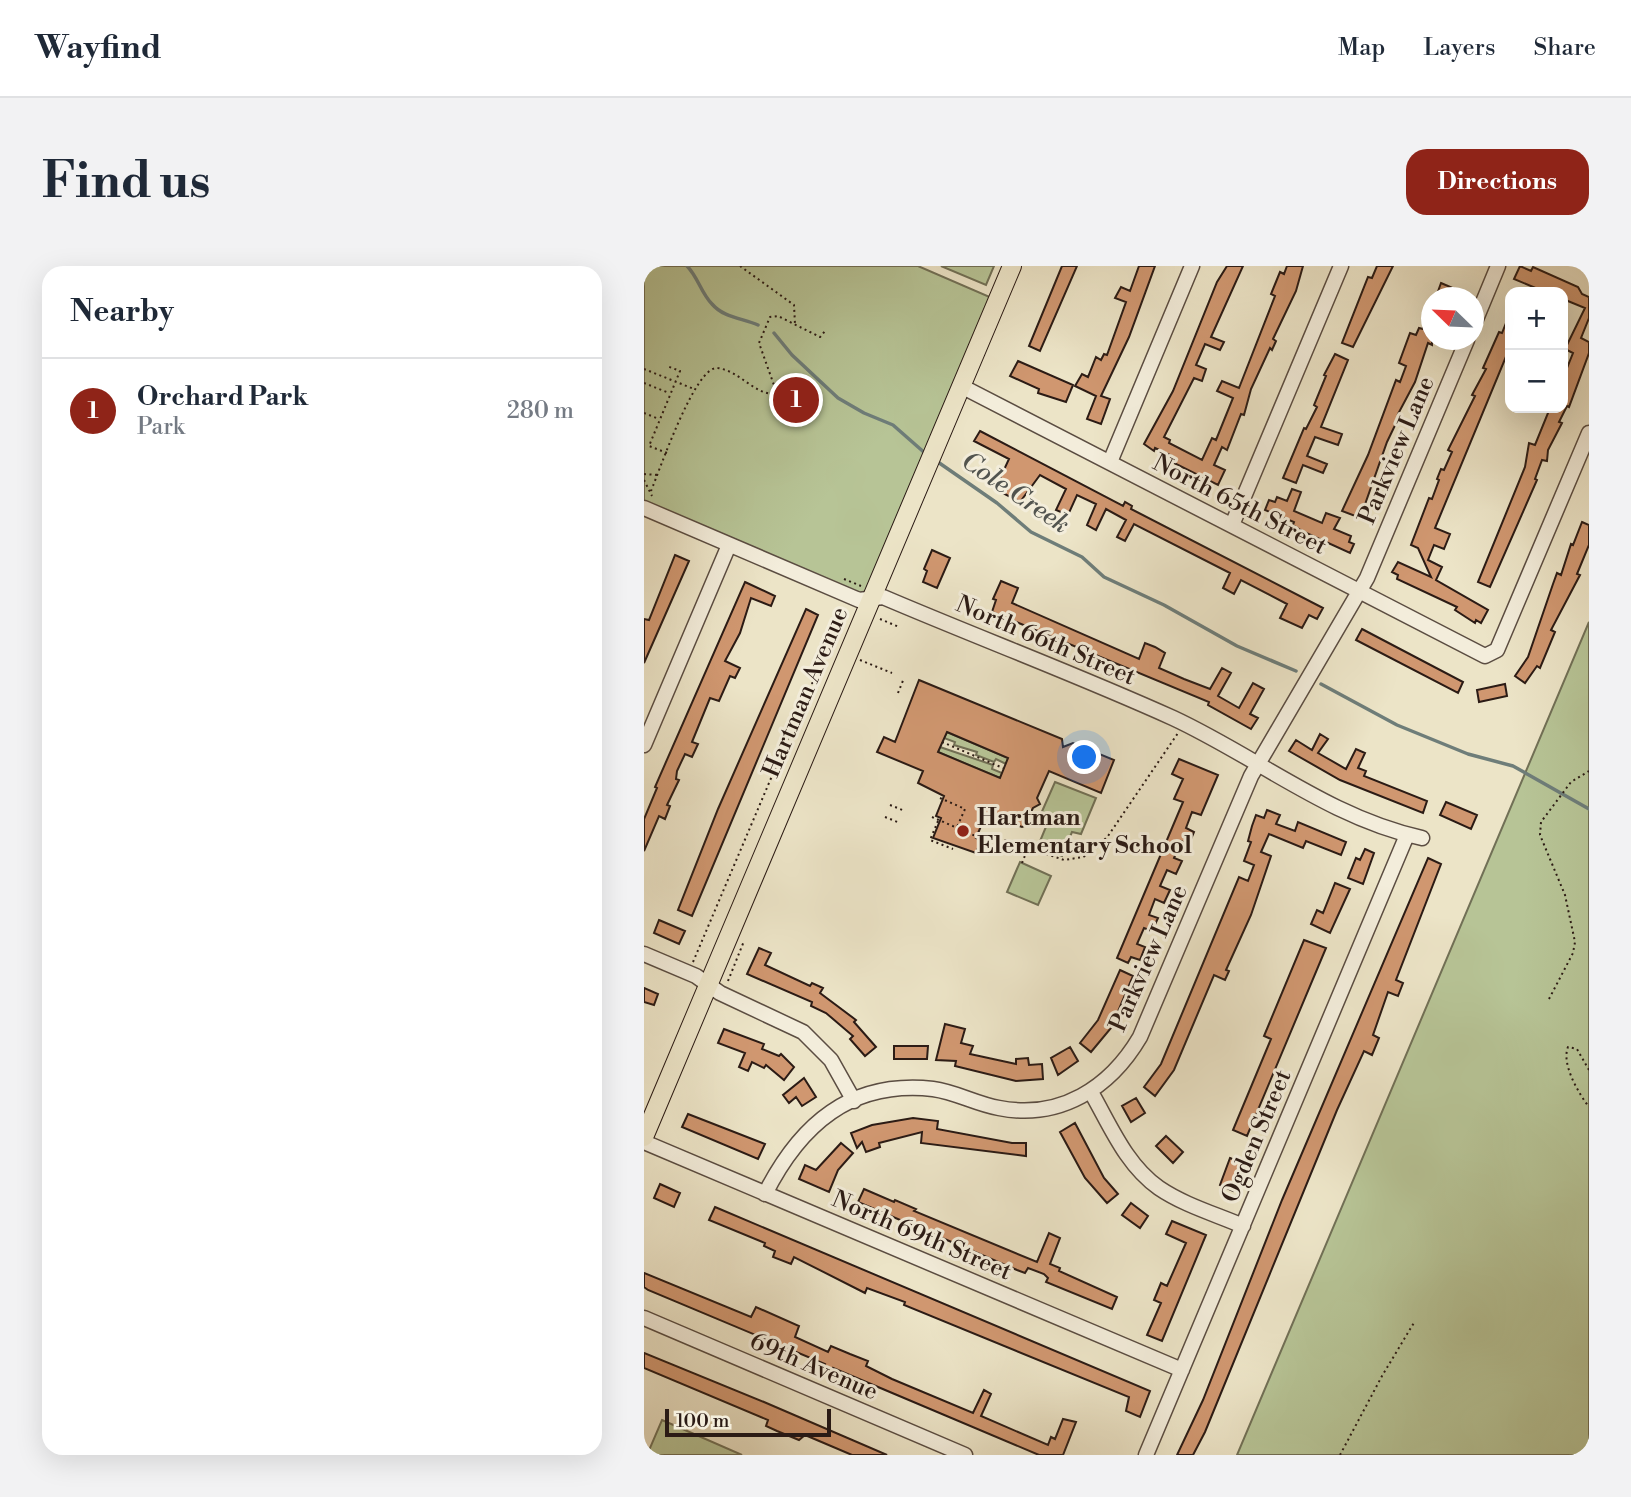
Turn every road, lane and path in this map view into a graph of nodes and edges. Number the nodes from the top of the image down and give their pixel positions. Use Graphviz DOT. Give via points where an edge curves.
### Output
graph roads {
  1 [pos="740,266"];
  2 [pos="1012,266"];
  3 [pos="1192,266"];
  4 [pos="1341,266"];
  5 [pos="1498,266"];
  6 [pos="1484,300"];
  7 [pos="795,325"];
  8 [pos="825,331"];
  9 [pos="1463,350"];
  10 [pos="667,366"];
  11 [pos="644,369"];
  12 [pos="675,382"];
  13 [pos="644,383"];
  14 [pos="961,386"];
  15 [pos="694,389"];
  16 [pos="670,394"];
  17 [pos="644,413"];
  18 [pos="660,419"];
  19 [pos="1589,433"];
  20 [pos="667,453"];
  21 [pos="1584,458"];
  22 [pos="1110,462"];
  23 [pos="644,474"];
  24 [pos="658,475"];
  25 [pos="644,480"];
  26 [pos="644,508"];
  27 [pos="1232,525"];
  28 [pos="729,545"];
  29 [pos="1360,592"];
  30 [pos="871,598"];
  31 [pos="844,604"];
  32 [pos="879,618"];
  33 [pos="897,619"];
  34 [pos="862,660"];
  35 [pos="892,673"];
  36 [pos="904,678"];
  37 [pos="898,693"];
  38 [pos="1179,732"];
  39 [pos="942,742"];
  40 [pos="644,746"];
  41 [pos="1257,765"];
  42 [pos="1003,768"];
  43 [pos="1589,771"];
  44 [pos="940,798"];
  45 [pos="890,805"];
  46 [pos="905,811"];
  47 [pos="886,817"];
  48 [pos="932,817"];
  49 [pos="939,820"];
  50 [pos="900,822"];
  51 [pos="957,828"];
  52 [pos="1414,836"];
  53 [pos="1028,848"];
  54 [pos="953,849"];
  55 [pos="1022,863"];
  56 [pos="644,954"];
  57 [pos="692,965"];
  58 [pos="709,984"];
  59 [pos="1549,999"];
  60 [pos="1589,1070"];
  61 [pos="1090,1091"];
  62 [pos="854,1101"];
  63 [pos="1589,1107"];
  64 [pos="644,1140"];
  65 [pos="765,1194"];
  66 [pos="1243,1226"];
  67 [pos="644,1318"];
  68 [pos="1415,1321"];
  69 [pos="1182,1370"];
  70 [pos="965,1455"];
  71 [pos="1146,1455"];
  72 [pos="1340,1455"];
  1 -- 7 [label="path" via="794,305"];
  2 -- 14 [label="main road, Hartman Avenue"];
  3 -- 22 [label="street"];
  4 -- 27 [label="street"];
  5 -- 6 [label="street"];
  7 -- 8 [label="path" via="820,337"];
  7 -- 15 [label="path" via="773,315 760,338 759,351 775,388 772,394 714,368 704,373"];
  9 -- 29 [label="street, Parkview Lane"];
  10 -- 12 [label="path" via="680,370"];
  11 -- 12 [label="path"];
  12 -- 15 [label="path"];
  12 -- 16 [label="path"];
  13 -- 16 [label="path"];
  14 -- 22 [label="street, North 65th Street"];
  14 -- 30 [label="main road, Hartman Avenue"];
  15 -- 20 [label="path"];
  16 -- 18 [label="path"];
  17 -- 18 [label="path"];
  18 -- 20 [label="path" via="649,446"];
  19 -- 21 [label="street"];
  20 -- 24 [label="path"];
  21 -- 29 [label="street, North 65th Street" via="1497,650 1489,656"];
  22 -- 27 [label="street, North 65th Street"];
  23 -- 24 [label="path"];
  24 -- 25 [label="path" via="650,492"];
  26 -- 28 [label="street, North 66th Street"];
  27 -- 29 [label="street, North 65th Street"];
  28 -- 30 [label="street, North 66th Street" via="859,600"];
  28 -- 40 [label="street"];
  29 -- 41 [label="street, Parkview Lane"];
  30 -- 41 [label="street, North 66th Street" via="883,597 1174,719"];
  30 -- 58 [label="main road, Hartman Avenue"];
  31 -- 57 [label="path" via="816,672 818,679 811,684"];
  32 -- 33 [label="path" via="899,627"];
  34 -- 35 [label="path"];
  36 -- 37 [label="path"];
  38 -- 53 [label="path" via="1093,852 1064,860"];
  39 -- 42 [label="path"];
  41 -- 52 [label="street, North 66th Street" via="1325,803"];
  41 -- 61 [label="street, Parkview Lane" via="1140,1037 1117,1071"];
  43 -- 59 [label="path" via="1571,782 1541,822 1540,835 1565,895 1575,947"];
  44 -- 51 [label="path" via="965,808"];
  45 -- 46 [label="path"];
  47 -- 50 [label="path"];
  48 -- 49 [label="path"];
  49 -- 51 [label="path"];
  49 -- 54 [label="path" via="930,840"];
  51 -- 53 [label="path"];
  52 -- 66 [label="street, Ogden Street"];
  53 -- 55 [label="path"];
  56 -- 58 [label="street"];
  58 -- 62 [label="street" via="812,1039 838,1069"];
  58 -- 64 [label="main road, Hartman Avenue"];
  60 -- 63 [label="path" via="1577,1049 1568,1047 1571,1072"];
  61 -- 62 [label="street, Parkview Lane" via="1064,1104 1029,1110 998,1108 921,1088 886,1091"];
  61 -- 66 [label="street" via="1128,1156 1149,1180 1174,1197"];
  62 -- 65 [label="street, Parkview Lane" via="826,1115 800,1137"];
  64 -- 65 [label="street, North 69th Street"];
  65 -- 69 [label="street, North 69th Street"];
  66 -- 69 [label="street, Ogden Street"];
  67 -- 70 [label="street, 69th Avenue"];
  68 -- 72 [label="path"];
  69 -- 71 [label="street, Ogden Street"];
}
